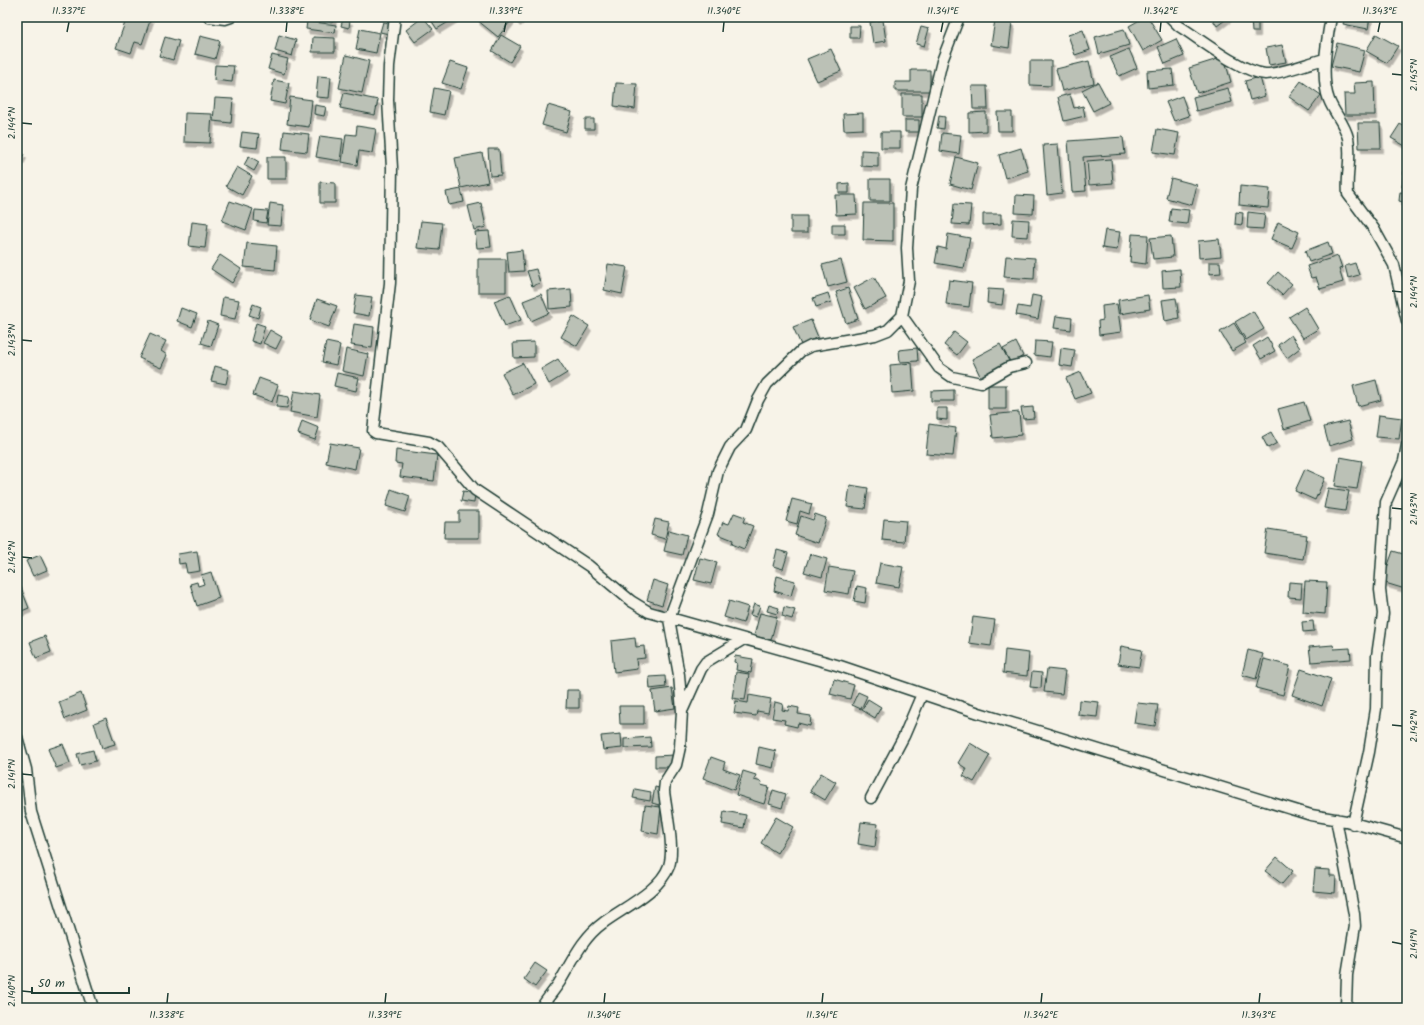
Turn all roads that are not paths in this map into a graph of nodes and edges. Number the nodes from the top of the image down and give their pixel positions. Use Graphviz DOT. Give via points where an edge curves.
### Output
graph roads {
  1 [pos="209,17"];
  2 [pos="231,17"];
  3 [pos="395,17"];
  4 [pos="958,17"];
  5 [pos="1170,17"];
  6 [pos="1331,17"];
  7 [pos="1325,59"];
  8 [pos="902,316"];
  9 [pos="1407,322"];
  10 [pos="1026,363"];
  11 [pos="1407,445"];
  12 [pos="669,620"];
  13 [pos="744,639"];
  14 [pos="922,694"];
  15 [pos="682,711"];
  16 [pos="17,737"];
  17 [pos="871,798"];
  18 [pos="1336,819"];
  19 [pos="1353,824"];
  20 [pos="1407,838"];
  21 [pos="93,1008"];
  22 [pos="541,1008"];
  23 [pos="1346,1008"];
  1 -- 2 [label="street"];
  3 -- 12 [label="street" via="388,100 392,168 390,283 373,431 428,442 438,447 475,490 589,566 631,601"];
  4 -- 8 [label="street" via="942,61 911,189 907,248 909,281"];
  5 -- 7 [label="street" via="1179,26 1241,66 1255,72 1266,74"];
  6 -- 7 [label="street"];
  7 -- 9 [label="street" via="1327,96 1348,137 1348,194 1374,229 1394,265"];
  8 -- 10 [label="street" via="939,368 952,377 981,383 1009,367"];
  8 -- 12 [label="street" via="888,330 875,335 812,346 801,351 767,384 746,430 730,447 718,471 708,514"];
  11 -- 19 [label="street" via="1404,461 1386,502 1380,590 1383,614 1376,709"];
  12 -- 13 [label="street"];
  12 -- 15 [label="street" via="679,674"];
  13 -- 14 [label="street" via="840,666"];
  13 -- 15 [label="street" via="706,662"];
  14 -- 17 [label="street" via="904,736"];
  14 -- 18 [label="street" via="1311,815"];
  15 -- 22 [label="street" via="676,765 665,782 664,791 670,848 669,865 664,875 645,895 602,924 584,941"];
  16 -- 21 [label="street" via="26,769 31,812"];
  18 -- 19 [label="street"];
  18 -- 23 [label="street" via="1355,926 1347,975"];
  19 -- 20 [label="street"];
}
